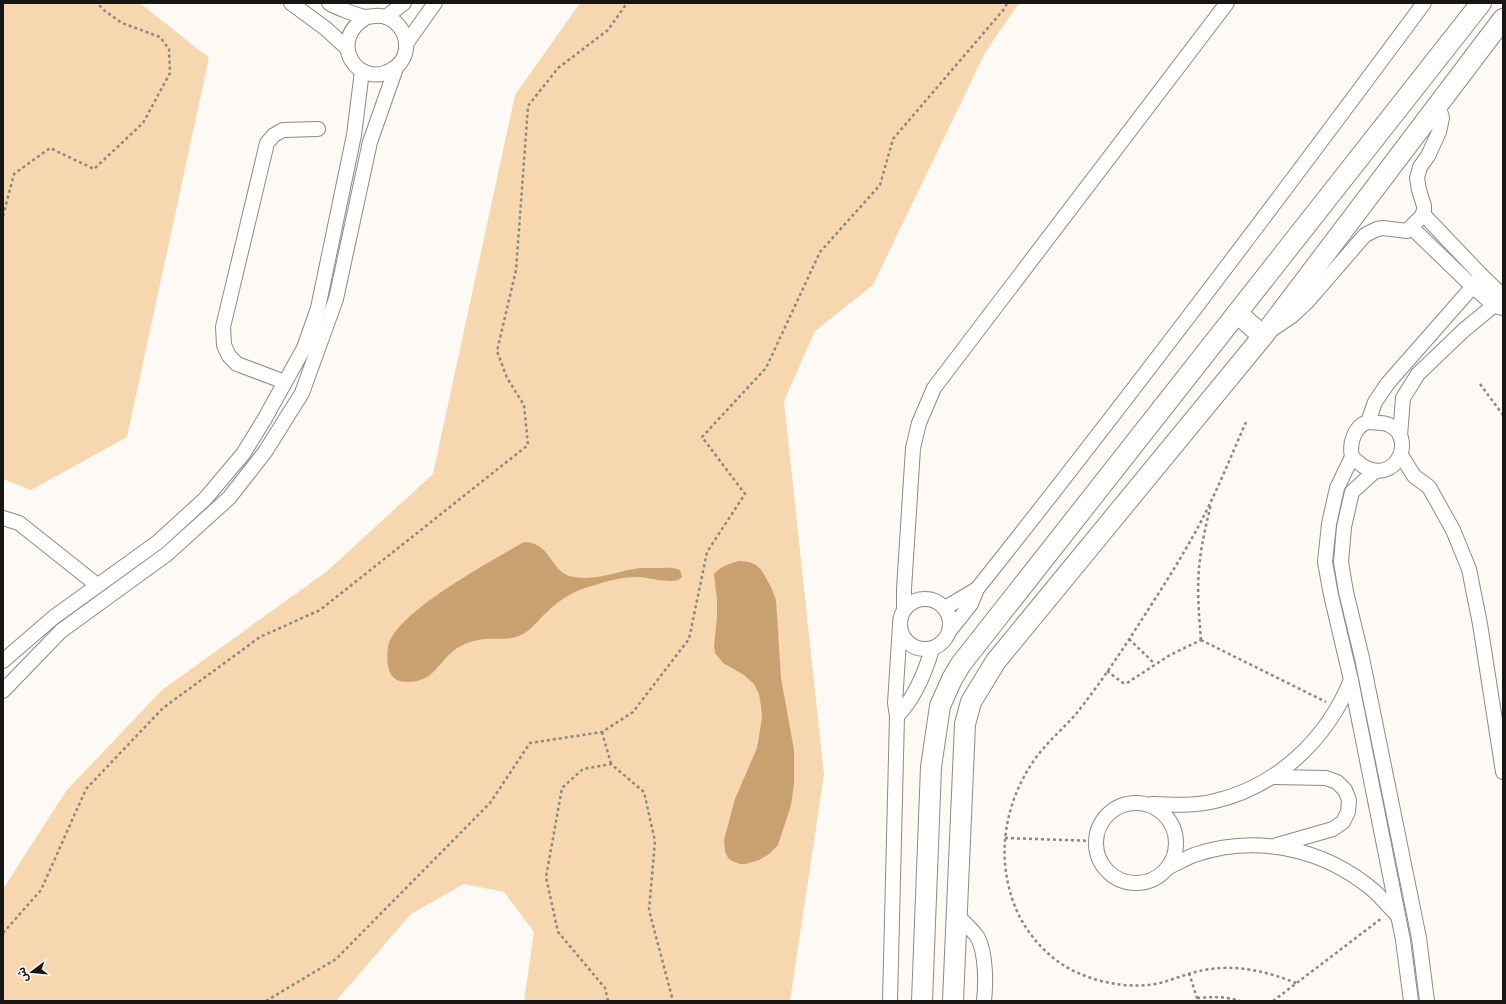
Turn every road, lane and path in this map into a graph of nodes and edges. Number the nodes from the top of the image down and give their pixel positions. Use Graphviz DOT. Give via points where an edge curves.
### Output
graph roads {
  1 [pos="97,3"];
  2 [pos="290,3"];
  3 [pos="329,3"];
  4 [pos="404,3"];
  5 [pos="435,3"];
  6 [pos="627,3"];
  7 [pos="1007,3"];
  8 [pos="1228,3"];
  9 [pos="1424,3"];
  10 [pos="1477,8"];
  11 [pos="367,17"];
  12 [pos="386,17"];
  13 [pos="1499,24"];
  14 [pos="406,44"];
  15 [pos="347,48"];
  16 [pos="396,68"];
  17 [pos="362,71"];
  18 [pos="1438,104"];
  19 [pos="318,129"];
  20 [pos="1423,214"];
  21 [pos="3,216"];
  22 [pos="1411,227"];
  23 [pos="1477,281"];
  24 [pos="1501,302"];
  25 [pos="1237,313"];
  26 [pos="1263,336"];
  27 [pos="284,382"];
  28 [pos="1480,384"];
  29 [pos="1503,414"];
  30 [pos="1246,422"];
  31 [pos="1368,422"];
  32 [pos="1400,436"];
  33 [pos="1401,455"];
  34 [pos="1352,457"];
  35 [pos="1375,471"];
  36 [pos="1213,498"];
  37 [pos="3,518"];
  38 [pos="158,542"];
  39 [pos="167,554"];
  40 [pos="906,571"];
  41 [pos="97,585"];
  42 [pos="977,589"];
  43 [pos="920,599"];
  44 [pos="945,608"];
  45 [pos="904,610"];
  46 [pos="900,625"];
  47 [pos="950,629"];
  48 [pos="1129,639"];
  49 [pos="1201,640"];
  50 [pos="932,649"];
  51 [pos="3,661"];
  52 [pos="1155,664"];
  53 [pos="1107,671"];
  54 [pos="1351,680"];
  55 [pos="3,691"];
  56 [pos="1338,708"];
  57 [pos="897,716"];
  58 [pos="602,732"];
  59 [pos="611,764"];
  60 [pos="1503,772"];
  61 [pos="1273,777"];
  62 [pos="1152,804"];
  63 [pos="1005,838"];
  64 [pos="1096,841"];
  65 [pos="1275,846"];
  66 [pos="1169,867"];
  67 [pos="1395,913"];
  68 [pos="957,915"];
  69 [pos="3,934"];
  70 [pos="1189,973"];
  71 [pos="1296,983"];
  72 [pos="1198,1000"];
  73 [pos="266,1001"];
  74 [pos="608,1001"];
  75 [pos="673,1001"];
  76 [pos="890,1001"];
  77 [pos="922,1001"];
  78 [pos="953,1001"];
  79 [pos="984,1001"];
  80 [pos="1240,1001"];
  81 [pos="1273,1001"];
  82 [pos="1411,1001"];
  83 [pos="1427,1001"];
  1 -- 21 [label="path" via="122,23 160,37 170,49 170,73 144,123 94,169 50,148 14,174"];
  2 -- 15 [label="street" via="325,28"];
  3 -- 11 [label="street"];
  4 -- 12 [label="street"];
  5 -- 14 [label="street"];
  6 -- 69 [label="path" via="608,30 558,68 528,106 516,270 497,351 507,378 524,405 528,445 320,610 260,637 163,708 86,789 41,890"];
  7 -- 58 [label="path" via="893,139 880,185 820,252 766,368 702,437 745,494 707,552 689,639 633,712"];
  8 -- 40 [label="street" via="934,388 919,424 913,448"];
  9 -- 42 [label="street" via="1095,440"];
  10 -- 13 [label="street" via="1485,18"];
  10 -- 25 [label="street"];
  11 -- 12 [label="street"];
  11 -- 15 [label="street" via="352,29"];
  12 -- 14 [label="street" via="400,28"];
  13 -- 18 [label="street"];
  14 -- 16 [label="street" via="402,61"];
  15 -- 17 [label="street" via="354,65"];
  16 -- 17 [label="street" via="379,75"];
  16 -- 39 [label="street" via="370,142 336,299 302,393 264,452 229,498"];
  17 -- 27 [label="street" via="354,135 318,308 304,348"];
  18 -- 20 [label="street" via="1442,118 1439,132 1420,167 1417,178 1424,206"];
  18 -- 26 [label="street"];
  19 -- 27 [label="street" via="283,130 267,143 223,328 224,345 229,356 237,364"];
  20 -- 22 [label="street"];
  20 -- 23 [label="street"];
  22 -- 23 [label="street"];
  22 -- 26 [label="street" via="1405,231 1383,228 1365,235 1307,302"];
  23 -- 24 [label="street"];
  23 -- 31 [label="street" via="1388,383 1375,402"];
  24 -- 32 [label="street" via="1464,330 1418,374 1403,398"];
  25 -- 26 [label="street"];
  25 -- 77 [label="street" via="952,678 940,706 931,767"];
  26 -- 68 [label="street" via="996,661 972,702 965,724"];
  27 -- 38 [label="street" via="243,454 205,499"];
  28 -- 29 [label="path"];
  30 -- 36 [label="path"];
  31 -- 32 [label="street" via="1389,425"];
  31 -- 34 [label="street" via="1362,423 1356,431 1350,451"];
  32 -- 33 [label="street"];
  33 -- 35 [label="street" via="1390,468"];
  33 -- 60 [label="street" via="1414,476 1429,487 1469,569"];
  34 -- 35 [label="street"];
  34 -- 54 [label="street" via="1337,488 1329,524 1326,562 1331,596"];
  35 -- 83 [label="street" via="1352,492 1344,527 1341,562 1417,930"];
  36 -- 48 [label="path" via="1193,537"];
  36 -- 49 [label="path" via="1199,568"];
  37 -- 41 [label="street" via="19,523"];
  38 -- 39 [label="street"];
  38 -- 41 [label="street"];
  39 -- 55 [label="street" via="61,632"];
  40 -- 43 [label="street"];
  40 -- 45 [label="street"];
  41 -- 51 [label="street"];
  42 -- 44 [label="street"];
  42 -- 47 [label="street" via="972,604"];
  43 -- 44 [label="street" via="931,599"];
  43 -- 45 [label="street" via="909,604"];
  44 -- 47 [label="street" via="949,615"];
  45 -- 46 [label="street"];
  46 -- 50 [label="street" via="901,632 910,645 924,650"];
  46 -- 57 [label="street" via="895,703"];
  47 -- 50 [label="street" via="946,639"];
  48 -- 52 [label="path"];
  48 -- 53 [label="path"];
  49 -- 52 [label="path"];
  49 -- 56 [label="path"];
  50 -- 57 [label="street" via="927,667 907,706"];
  52 -- 53 [label="path" via="1127,683 1123,683"];
  53 -- 63 [label="path" via="1076,714 1035,758 1020,783 1009,810"];
  54 -- 56 [label="street"];
  54 -- 67 [label="street"];
  56 -- 61 [label="street" via="1320,734 1298,758"];
  57 -- 76 [label="street"];
  58 -- 59 [label="path"];
  58 -- 73 [label="path" via="530,743 490,803 336,959"];
  59 -- 74 [label="path" via="583,769 562,788 546,877 558,932 605,988"];
  59 -- 75 [label="path" via="644,792 655,841 649,910"];
  61 -- 62 [label="street" via="1245,792 1215,801 1184,805"];
  61 -- 65 [label="street" via="1326,778 1345,790 1349,800 1346,817 1333,829"];
  62 -- 64 [label="street" via="1126,803 1114,808 1098,828"];
  62 -- 66 [label="street" via="1170,820 1175,832 1175,856"];
  63 -- 64 [label="path"];
  63 -- 70 [label="path" via="1004,866 1009,894 1020,919 1036,942 1057,961 1081,975 1107,983 1135,986 1163,982"];
  64 -- 66 [label="street" via="1103,866 1123,881 1149,881 1160,876"];
  65 -- 66 [label="street" via="1220,848 1194,855"];
  65 -- 67 [label="street" via="1328,861 1352,874 1373,890"];
  67 -- 71 [label="path"];
  67 -- 82 [label="street" via="1403,940"];
  68 -- 78 [label="street"];
  68 -- 79 [label="street" via="978,938 986,976"];
  70 -- 71 [label="path" via="1233,968 1276,975"];
  70 -- 72 [label="path"];
  71 -- 81 [label="path"];
  72 -- 80 [label="path" via="1214,996"];
}
